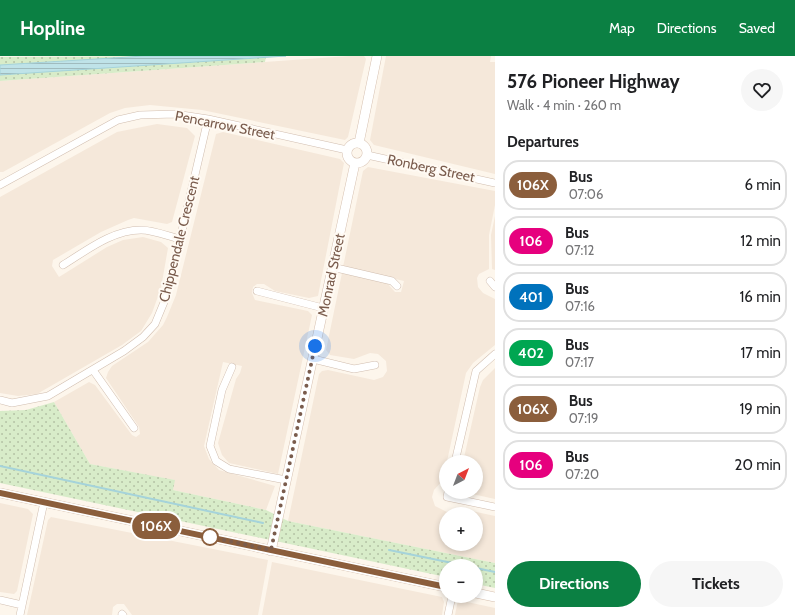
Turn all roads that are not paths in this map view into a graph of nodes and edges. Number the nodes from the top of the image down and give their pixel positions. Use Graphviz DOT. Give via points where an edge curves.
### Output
graph roads {
  1 [pos="377,56"];
  2 [pos="208,119"];
  3 [pos="359,142"];
  4 [pos="347,150"];
  5 [pos="367,155"];
  6 [pos="355,163"];
  7 [pos="495,183"];
  8 [pos="0,185"];
  9 [pos="180,239"];
  10 [pos="63,265"];
  11 [pos="332,267"];
  12 [pos="490,281"];
  13 [pos="398,286"];
  14 [pos="495,287"];
  15 [pos="257,291"];
  16 [pos="323,308"];
  17 [pos="495,354"];
  18 [pos="313,359"];
  19 [pos="375,365"];
  20 [pos="232,367"];
  21 [pos="93,370"];
  22 [pos="0,400"];
  23 [pos="134,428"];
  24 [pos="457,455"];
  25 [pos="286,480"];
  26 [pos="0,493"];
  27 [pos="457,499"];
  28 [pos="44,502"];
  29 [pos="495,507"];
  30 [pos="271,550"];
  31 [pos="439,586"];
  32 [pos="483,594"];
  33 [pos="495,597"];
  34 [pos="0,600"];
  35 [pos="451,603"];
  36 [pos="22,605"];
  37 [pos="20,615"];
  38 [pos="448,615"];
  1 -- 3 [label="street"];
  2 -- 4 [label="street, Pencarrow Street"];
  2 -- 8 [label="street, Pencarrow Street" via="175,114 140,115 118,120"];
  2 -- 9 [label="street, Chippendale Crescent"];
  3 -- 4 [label="street" via="353,143"];
  3 -- 5 [label="street" via="364,146"];
  4 -- 6 [label="street" via="349,160"];
  5 -- 6 [label="street" via="361,162"];
  5 -- 7 [label="street, Ronberg Street"];
  6 -- 11 [label="street, Monrad Street"];
  9 -- 10 [label="street" via="141,230 121,234 105,240"];
  9 -- 21 [label="street, Chippendale Crescent" via="167,295 155,324 143,337"];
  11 -- 13 [label="street" via="392,281"];
  11 -- 16 [label="street, Monrad Street"];
  12 -- 14 [label="street"];
  15 -- 16 [label="street"];
  16 -- 18 [label="street, Monrad Street"];
  17 -- 24 [label="street" via="476,371"];
  18 -- 19 [label="street" via="354,369"];
  18 -- 25 [label="street, Monrad Street"];
  20 -- 25 [label="street" via="222,390 210,446 216,461 229,469"];
  21 -- 22 [label="street, Chippendale Crescent" via="48,396 12,403"];
  21 -- 23 [label="street"];
  25 -- 30 [label="street, Monrad Street"];
  26 -- 28 [label="street"];
  27 -- 29 [label="street"];
  28 -- 30 [label="street"];
  28 -- 36 [label="street"];
  30 -- 31 [label="street"];
  32 -- 33 [label="street"];
  34 -- 36 [label="street"];
  35 -- 38 [label="street"];
  36 -- 37 [label="street"];
}
